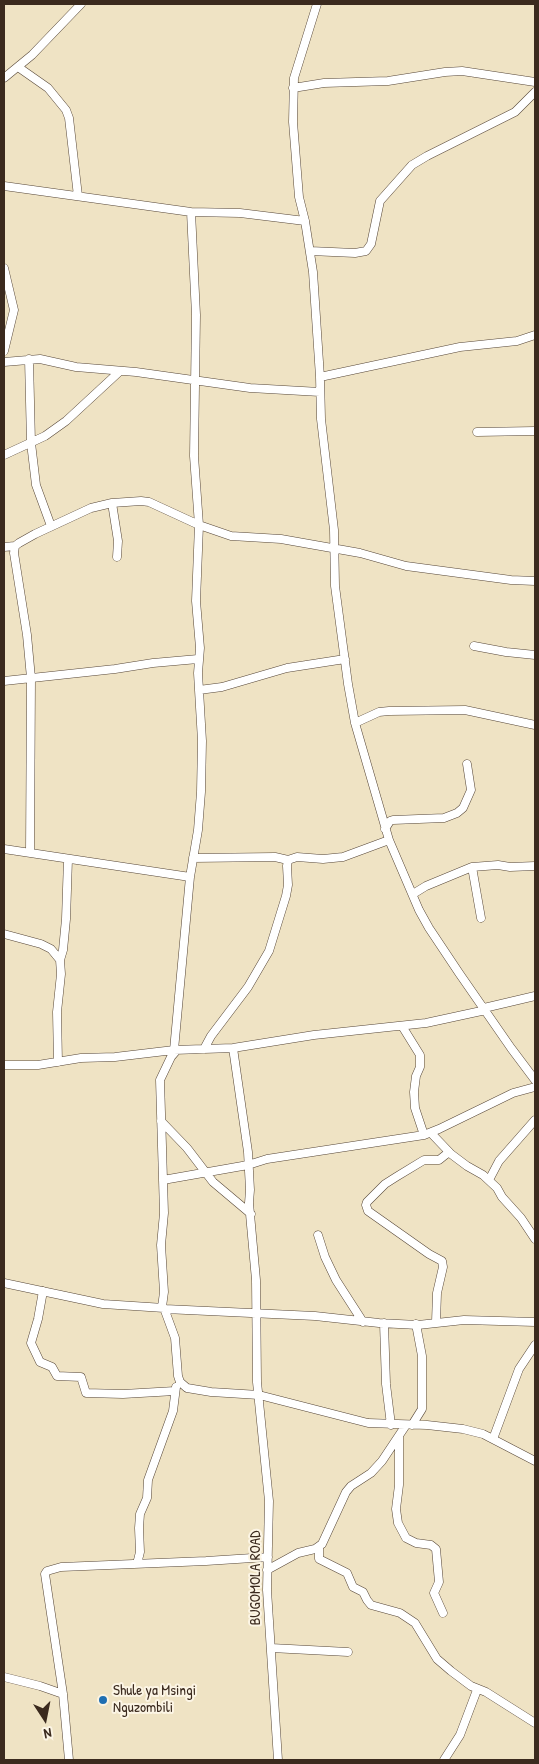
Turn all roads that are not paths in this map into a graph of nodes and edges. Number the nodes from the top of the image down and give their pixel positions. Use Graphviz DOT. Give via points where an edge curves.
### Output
graph roads {
  1 [pos="82,4"];
  2 [pos="317,4"];
  3 [pos="18,67"];
  4 [pos="4,78"];
  5 [pos="535,82"];
  6 [pos="293,88"];
  7 [pos="535,92"];
  8 [pos="4,186"];
  9 [pos="78,196"];
  10 [pos="191,212"];
  11 [pos="305,221"];
  12 [pos="310,251"];
  13 [pos="4,268"];
  14 [pos="535,335"];
  15 [pos="4,351"];
  16 [pos="29,359"];
  17 [pos="4,362"];
  18 [pos="119,372"];
  19 [pos="320,377"];
  20 [pos="196,381"];
  21 [pos="320,392"];
  22 [pos="535,431"];
  23 [pos="477,432"];
  24 [pos="31,442"];
  25 [pos="4,455"];
  26 [pos="112,503"];
  27 [pos="199,525"];
  28 [pos="51,526"];
  29 [pos="15,546"];
  30 [pos="4,547"];
  31 [pos="334,550"];
  32 [pos="117,556"];
  33 [pos="535,581"];
  34 [pos="474,646"];
  35 [pos="535,655"];
  36 [pos="198,659"];
  37 [pos="345,659"];
  38 [pos="31,678"];
  39 [pos="4,681"];
  40 [pos="199,690"];
  41 [pos="355,722"];
  42 [pos="535,725"];
  43 [pos="467,764"];
  44 [pos="385,829"];
  45 [pos="389,840"];
  46 [pos="4,849"];
  47 [pos="30,853"];
  48 [pos="193,858"];
  49 [pos="68,859"];
  50 [pos="288,860"];
  51 [pos="472,866"];
  52 [pos="535,866"];
  53 [pos="190,877"];
  54 [pos="413,894"];
  55 [pos="481,918"];
  56 [pos="4,934"];
  57 [pos="60,960"];
  58 [pos="535,996"];
  59 [pos="485,1009"];
  60 [pos="402,1026"];
  61 [pos="234,1048"];
  62 [pos="204,1049"];
  63 [pos="176,1050"];
  64 [pos="58,1062"];
  65 [pos="4,1065"];
  66 [pos="535,1080"];
  67 [pos="535,1087"];
  68 [pos="535,1120"];
  69 [pos="161,1121"];
  70 [pos="428,1134"];
  71 [pos="449,1152"];
  72 [pos="248,1164"];
  73 [pos="206,1173"];
  74 [pos="162,1180"];
  75 [pos="489,1180"];
  76 [pos="251,1214"];
  77 [pos="318,1235"];
  78 [pos="535,1239"];
  79 [pos="4,1283"];
  80 [pos="43,1291"];
  81 [pos="163,1308"];
  82 [pos="257,1313"];
  83 [pos="363,1322"];
  84 [pos="436,1322"];
  85 [pos="535,1322"];
  86 [pos="384,1323"];
  87 [pos="416,1324"];
  88 [pos="535,1345"];
  89 [pos="178,1376"];
  90 [pos="176,1391"];
  91 [pos="259,1396"];
  92 [pos="391,1425"];
  93 [pos="409,1425"];
  94 [pos="399,1436"];
  95 [pos="493,1439"];
  96 [pos="535,1461"];
  97 [pos="319,1546"];
  98 [pos="268,1556"];
  99 [pos="137,1564"];
  100 [pos="266,1570"];
  101 [pos="443,1613"];
  102 [pos="271,1648"];
  103 [pos="348,1652"];
  104 [pos="4,1677"];
  105 [pos="477,1690"];
  106 [pos="62,1694"];
  107 [pos="535,1723"];
  108 [pos="69,1760"];
  109 [pos="278,1760"];
  110 [pos="444,1760"];
  1 -- 3 [label="street"];
  2 -- 6 [label="street"];
  3 -- 4 [label="street"];
  3 -- 9 [label="street" via="48,88 66,110"];
  5 -- 6 [label="street" via="462,71 388,81 324,83"];
  6 -- 11 [label="street" via="297,180"];
  7 -- 12 [label="street" via="515,112 412,165 380,200 371,244 366,251"];
  8 -- 9 [label="street"];
  9 -- 10 [label="street"];
  10 -- 11 [label="street" via="240,213"];
  10 -- 20 [label="street"];
  11 -- 12 [label="street"];
  12 -- 19 [label="street"];
  13 -- 15 [label="street" via="14,310"];
  14 -- 19 [label="street" via="517,341 460,347"];
  16 -- 17 [label="street"];
  16 -- 18 [label="street"];
  16 -- 24 [label="street"];
  18 -- 20 [label="street"];
  18 -- 24 [label="street" via="66,421"];
  19 -- 21 [label="street"];
  20 -- 21 [label="street"];
  20 -- 27 [label="street" via="194,456"];
  21 -- 31 [label="street"];
  22 -- 23 [label="street"];
  24 -- 25 [label="street"];
  24 -- 28 [label="street" via="36,485"];
  26 -- 27 [label="street" via="149,502"];
  26 -- 28 [label="street" via="91,508"];
  26 -- 32 [label="street"];
  27 -- 31 [label="street" via="231,536 280,539"];
  27 -- 36 [label="street"];
  28 -- 29 [label="street"];
  29 -- 30 [label="street"];
  29 -- 38 [label="street"];
  31 -- 33 [label="street" via="411,566"];
  31 -- 37 [label="street" via="335,586"];
  34 -- 35 [label="street"];
  36 -- 38 [label="street"];
  36 -- 40 [label="street"];
  37 -- 40 [label="street" via="287,668 222,687"];
  37 -- 41 [label="street"];
  38 -- 39 [label="street"];
  38 -- 47 [label="street"];
  40 -- 48 [label="street" via="201,792"];
  41 -- 42 [label="street" via="379,712 466,710"];
  41 -- 44 [label="street"];
  43 -- 44 [label="street" via="471,790 463,808 457,813 444,818 393,820"];
  44 -- 45 [label="street"];
  45 -- 50 [label="street" via="343,857 297,857"];
  45 -- 54 [label="street"];
  46 -- 47 [label="street"];
  47 -- 49 [label="street"];
  48 -- 50 [label="street" via="276,857"];
  48 -- 53 [label="street"];
  49 -- 53 [label="street"];
  49 -- 57 [label="street" via="66,919"];
  50 -- 62 [label="street" via="286,896 269,951"];
  51 -- 52 [label="street"];
  51 -- 54 [label="street"];
  51 -- 55 [label="street"];
  53 -- 63 [label="street"];
  54 -- 59 [label="street" via="429,928"];
  56 -- 57 [label="street" via="41,944 51,949"];
  57 -- 64 [label="street"];
  58 -- 59 [label="street"];
  59 -- 60 [label="street"];
  59 -- 66 [label="street"];
  60 -- 61 [label="street" via="314,1035"];
  60 -- 70 [label="street" via="420,1055 415,1108"];
  61 -- 62 [label="street"];
  61 -- 72 [label="street, BUGOMOLA ROAD"];
  62 -- 63 [label="street"];
  63 -- 64 [label="street"];
  63 -- 69 [label="street" via="160,1080"];
  64 -- 65 [label="street"];
  67 -- 70 [label="street"];
  68 -- 75 [label="street" via="499,1161"];
  69 -- 73 [label="street"];
  69 -- 74 [label="street"];
  70 -- 71 [label="street"];
  70 -- 72 [label="street"];
  71 -- 75 [label="street"];
  71 -- 84 [label="street" via="439,1160 426,1159 396,1176 366,1206 368,1211 442,1262"];
  72 -- 73 [label="street"];
  72 -- 76 [label="street, BUGOMOLA ROAD"];
  73 -- 74 [label="street"];
  73 -- 76 [label="street"];
  74 -- 81 [label="street" via="164,1213 160,1245"];
  75 -- 78 [label="street"];
  76 -- 82 [label="street, BUGOMOLA ROAD"];
  77 -- 83 [label="street" via="336,1280"];
  79 -- 80 [label="street"];
  80 -- 81 [label="street" via="103,1304"];
  80 -- 90 [label="street" via="31,1343 40,1362 52,1368 57,1376 81,1376 86,1393"];
  81 -- 82 [label="street"];
  81 -- 89 [label="street" via="175,1338"];
  82 -- 83 [label="street"];
  82 -- 91 [label="street, BUGOMOLA ROAD"];
  83 -- 86 [label="street"];
  84 -- 85 [label="street"];
  84 -- 87 [label="street"];
  86 -- 87 [label="street"];
  86 -- 92 [label="street"];
  87 -- 93 [label="street" via="422,1356 422,1409"];
  88 -- 95 [label="street" via="519,1369"];
  89 -- 90 [label="street"];
  89 -- 91 [label="street" via="187,1388"];
  90 -- 99 [label="street" via="173,1411 149,1473 147,1498 140,1514"];
  91 -- 92 [label="street" via="358,1421"];
  91 -- 98 [label="street, BUGOMOLA ROAD" via="269,1502"];
  92 -- 93 [label="street"];
  93 -- 94 [label="street"];
  93 -- 95 [label="street" via="463,1429"];
  94 -- 97 [label="street" via="379,1465 346,1492"];
  94 -- 101 [label="street" via="398,1523 406,1538 436,1549 439,1582 434,1593"];
  95 -- 96 [label="street"];
  97 -- 100 [label="street" via="298,1552"];
  97 -- 105 [label="street" via="319,1559 347,1573 352,1587 363,1592 371,1604 400,1613 415,1623 437,1659"];
  98 -- 99 [label="street"];
  98 -- 100 [label="street, BUGOMOLA ROAD"];
  99 -- 106 [label="street" via="61,1567 46,1572"];
  100 -- 102 [label="street, BUGOMOLA ROAD"];
  102 -- 103 [label="street"];
  102 -- 109 [label="street, BUGOMOLA ROAD"];
  104 -- 106 [label="street"];
  105 -- 107 [label="street" via="486,1692"];
  105 -- 110 [label="street" via="462,1732"];
  106 -- 108 [label="street"];
}
